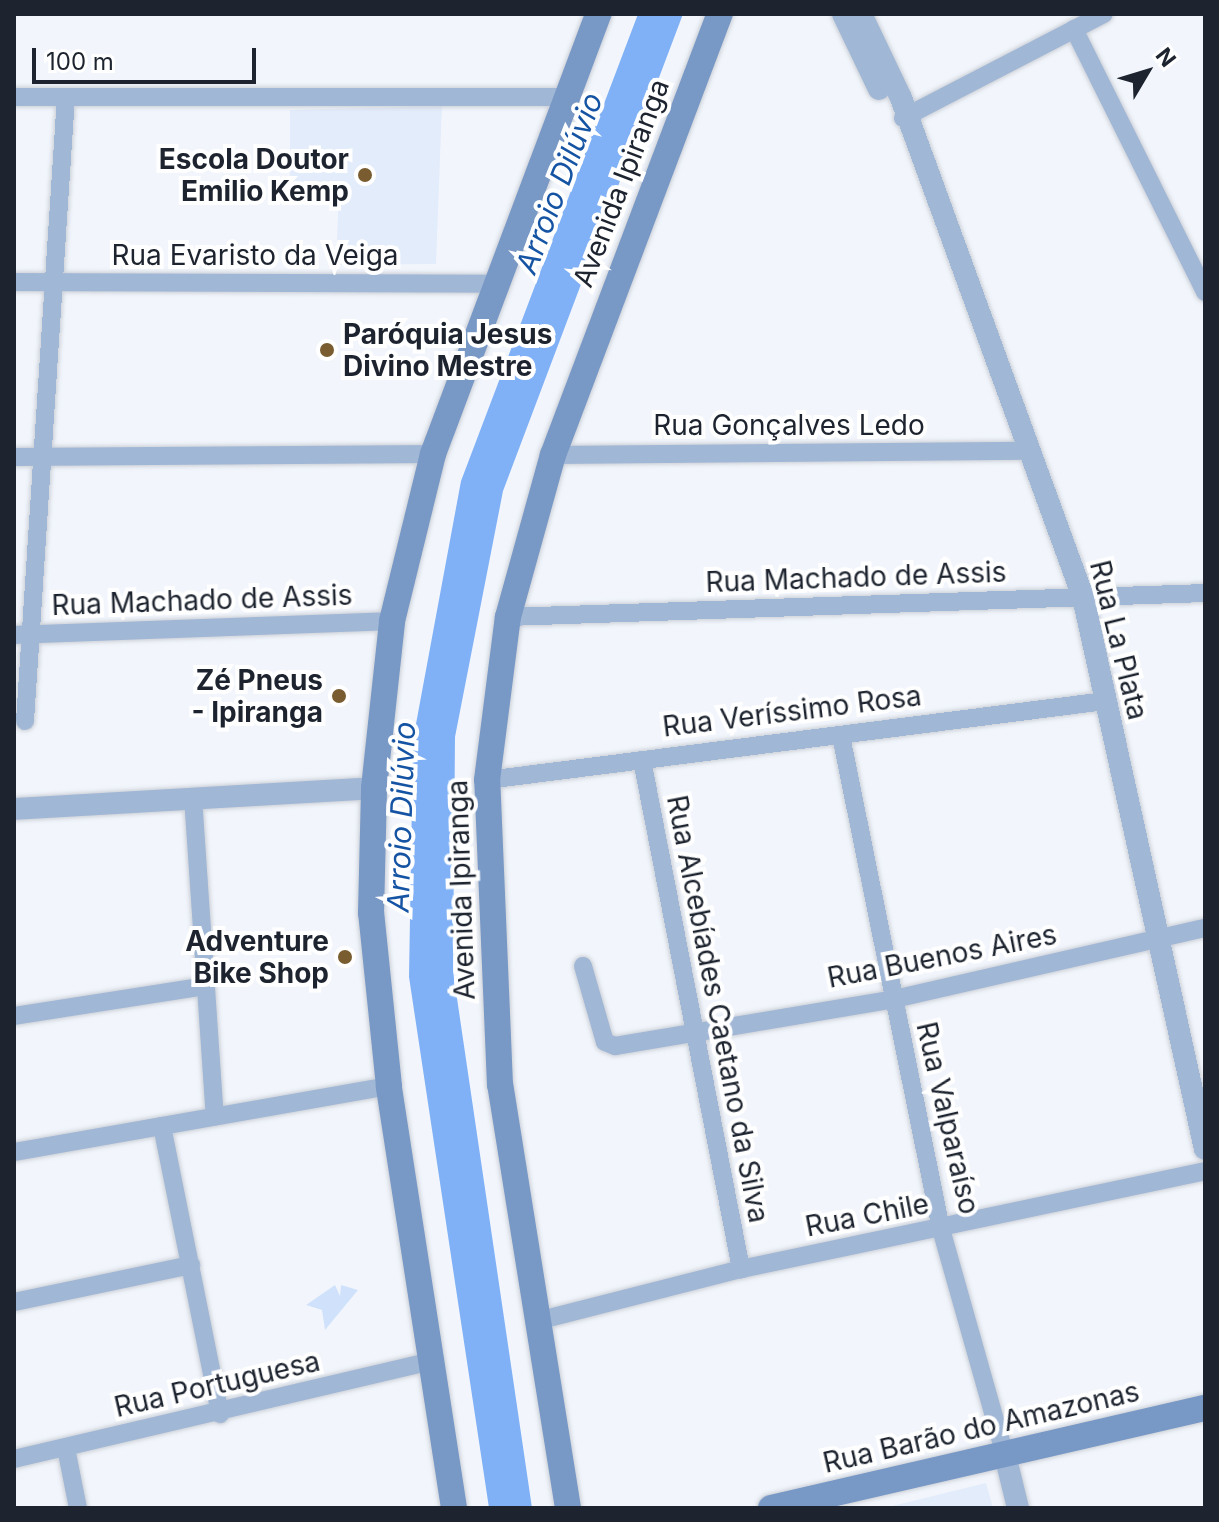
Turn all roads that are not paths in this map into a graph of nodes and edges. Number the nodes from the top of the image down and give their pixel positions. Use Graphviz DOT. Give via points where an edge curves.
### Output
graph roads {
  1 [pos="598,14"];
  2 [pos="720,14"];
  3 [pos="843,14"];
  4 [pos="861,14"];
  5 [pos="1104,14"];
  6 [pos="1074,29"];
  7 [pos="14,97"];
  8 [pos="66,97"];
  9 [pos="568,97"];
  10 [pos="903,118"];
  11 [pos="14,282"];
  12 [pos="54,283"];
  13 [pos="495,284"];
  14 [pos="1205,292"];
  15 [pos="1026,451"];
  16 [pos="433,454"];
  17 [pos="553,455"];
  18 [pos="14,457"];
  19 [pos="42,457"];
  20 [pos="1205,593"];
  21 [pos="1083,597"];
  22 [pos="508,617"];
  23 [pos="392,621"];
  24 [pos="22,635"];
  25 [pos="1105,701"];
  26 [pos="25,721"];
  27 [pos="841,736"];
  28 [pos="642,760"];
  29 [pos="487,780"];
  30 [pos="374,788"];
  31 [pos="193,797"];
  32 [pos="14,809"];
  33 [pos="1205,928"];
  34 [pos="1157,940"];
  35 [pos="583,966"];
  36 [pos="206,986"];
  37 [pos="890,1000"];
  38 [pos="14,1016"];
  39 [pos="689,1028"];
  40 [pos="389,1086"];
  41 [pos="215,1116"];
  42 [pos="162,1126"];
  43 [pos="1205,1149"];
  44 [pos="14,1152"];
  45 [pos="1205,1171"];
  46 [pos="941,1229"];
  47 [pos="191,1265"];
  48 [pos="741,1269"];
  49 [pos="14,1302"];
  50 [pos="541,1320"];
  51 [pos="432,1361"];
  52 [pos="1205,1408"];
  53 [pos="220,1414"];
  54 [pos="66,1448"];
  55 [pos="1005,1455"];
  56 [pos="14,1459"];
  57 [pos="78,1508"];
  58 [pos="454,1508"];
  59 [pos="568,1508"];
  60 [pos="771,1508"];
  61 [pos="1018,1508"];
  1 -- 9 [label="main road"];
  2 -- 17 [label="main road, Avenida Ipiranga"];
  3 -- 10 [label="street, Rua La Plata" via="885,101"];
  4 -- 10 [label="street, Rua La Plata"];
  5 -- 6 [label="street"];
  6 -- 10 [label="street"];
  6 -- 14 [label="street"];
  7 -- 8 [label="street"];
  8 -- 9 [label="street"];
  8 -- 12 [label="street"];
  9 -- 13 [label="main road"];
  10 -- 15 [label="street, Rua La Plata"];
  11 -- 12 [label="street, Rua Evaristo da Veiga"];
  12 -- 13 [label="street, Rua Evaristo da Veiga"];
  12 -- 19 [label="street"];
  13 -- 16 [label="main road"];
  15 -- 17 [label="street, Rua Gonçalves Ledo"];
  15 -- 21 [label="street, Rua La Plata"];
  16 -- 19 [label="street"];
  16 -- 23 [label="main road"];
  17 -- 22 [label="main road, Avenida Ipiranga"];
  18 -- 19 [label="street"];
  19 -- 24 [label="street"];
  20 -- 21 [label="street, Rua Machado de Assis"];
  21 -- 22 [label="street, Rua Machado de Assis"];
  21 -- 25 [label="street, Rua La Plata"];
  22 -- 29 [label="main road, Avenida Ipiranga"];
  23 -- 24 [label="street, Rua Machado de Assis"];
  23 -- 30 [label="main road"];
  24 -- 26 [label="street"];
  25 -- 27 [label="street, Rua Veríssimo Rosa"];
  25 -- 34 [label="street, Rua La Plata"];
  27 -- 28 [label="street, Rua Veríssimo Rosa"];
  27 -- 37 [label="street, Rua Valparaíso"];
  28 -- 29 [label="street, Rua Veríssimo Rosa"];
  28 -- 39 [label="street, Rua Alcebíades Caetano da Silva"];
  29 -- 50 [label="main road, Avenida Ipiranga" via="500,1085"];
  30 -- 31 [label="street"];
  30 -- 40 [label="main road" via="371,913"];
  31 -- 32 [label="street"];
  31 -- 36 [label="street"];
  33 -- 34 [label="street, Rua Buenos Aires"];
  34 -- 37 [label="street, Rua Buenos Aires"];
  34 -- 43 [label="street, Rua La Plata"];
  35 -- 39 [label="street, Rua Buenos Aires" via="609,1046"];
  36 -- 38 [label="street"];
  36 -- 41 [label="street"];
  37 -- 39 [label="street, Rua Buenos Aires"];
  37 -- 46 [label="street, Rua Valparaíso"];
  39 -- 48 [label="street, Rua Alcebíades Caetano da Silva"];
  40 -- 41 [label="street"];
  40 -- 51 [label="main road"];
  41 -- 42 [label="street"];
  42 -- 44 [label="street"];
  42 -- 47 [label="street"];
  45 -- 46 [label="street, Rua Chile"];
  46 -- 48 [label="street, Rua Chile"];
  46 -- 55 [label="street, Rua Valparaíso"];
  47 -- 49 [label="street"];
  47 -- 53 [label="street"];
  48 -- 50 [label="street, Rua Chile"];
  50 -- 59 [label="main road, Avenida Ipiranga"];
  51 -- 53 [label="street, Rua Portuguesa"];
  51 -- 58 [label="main road"];
  52 -- 55 [label="main road, Rua Barão do Amazonas"];
  53 -- 54 [label="street, Rua Portuguesa"];
  54 -- 56 [label="street, Rua Portuguesa"];
  54 -- 57 [label="street"];
  55 -- 60 [label="main road, Rua Barão do Amazonas"];
  55 -- 61 [label="street, Rua Valparaíso"];
}
